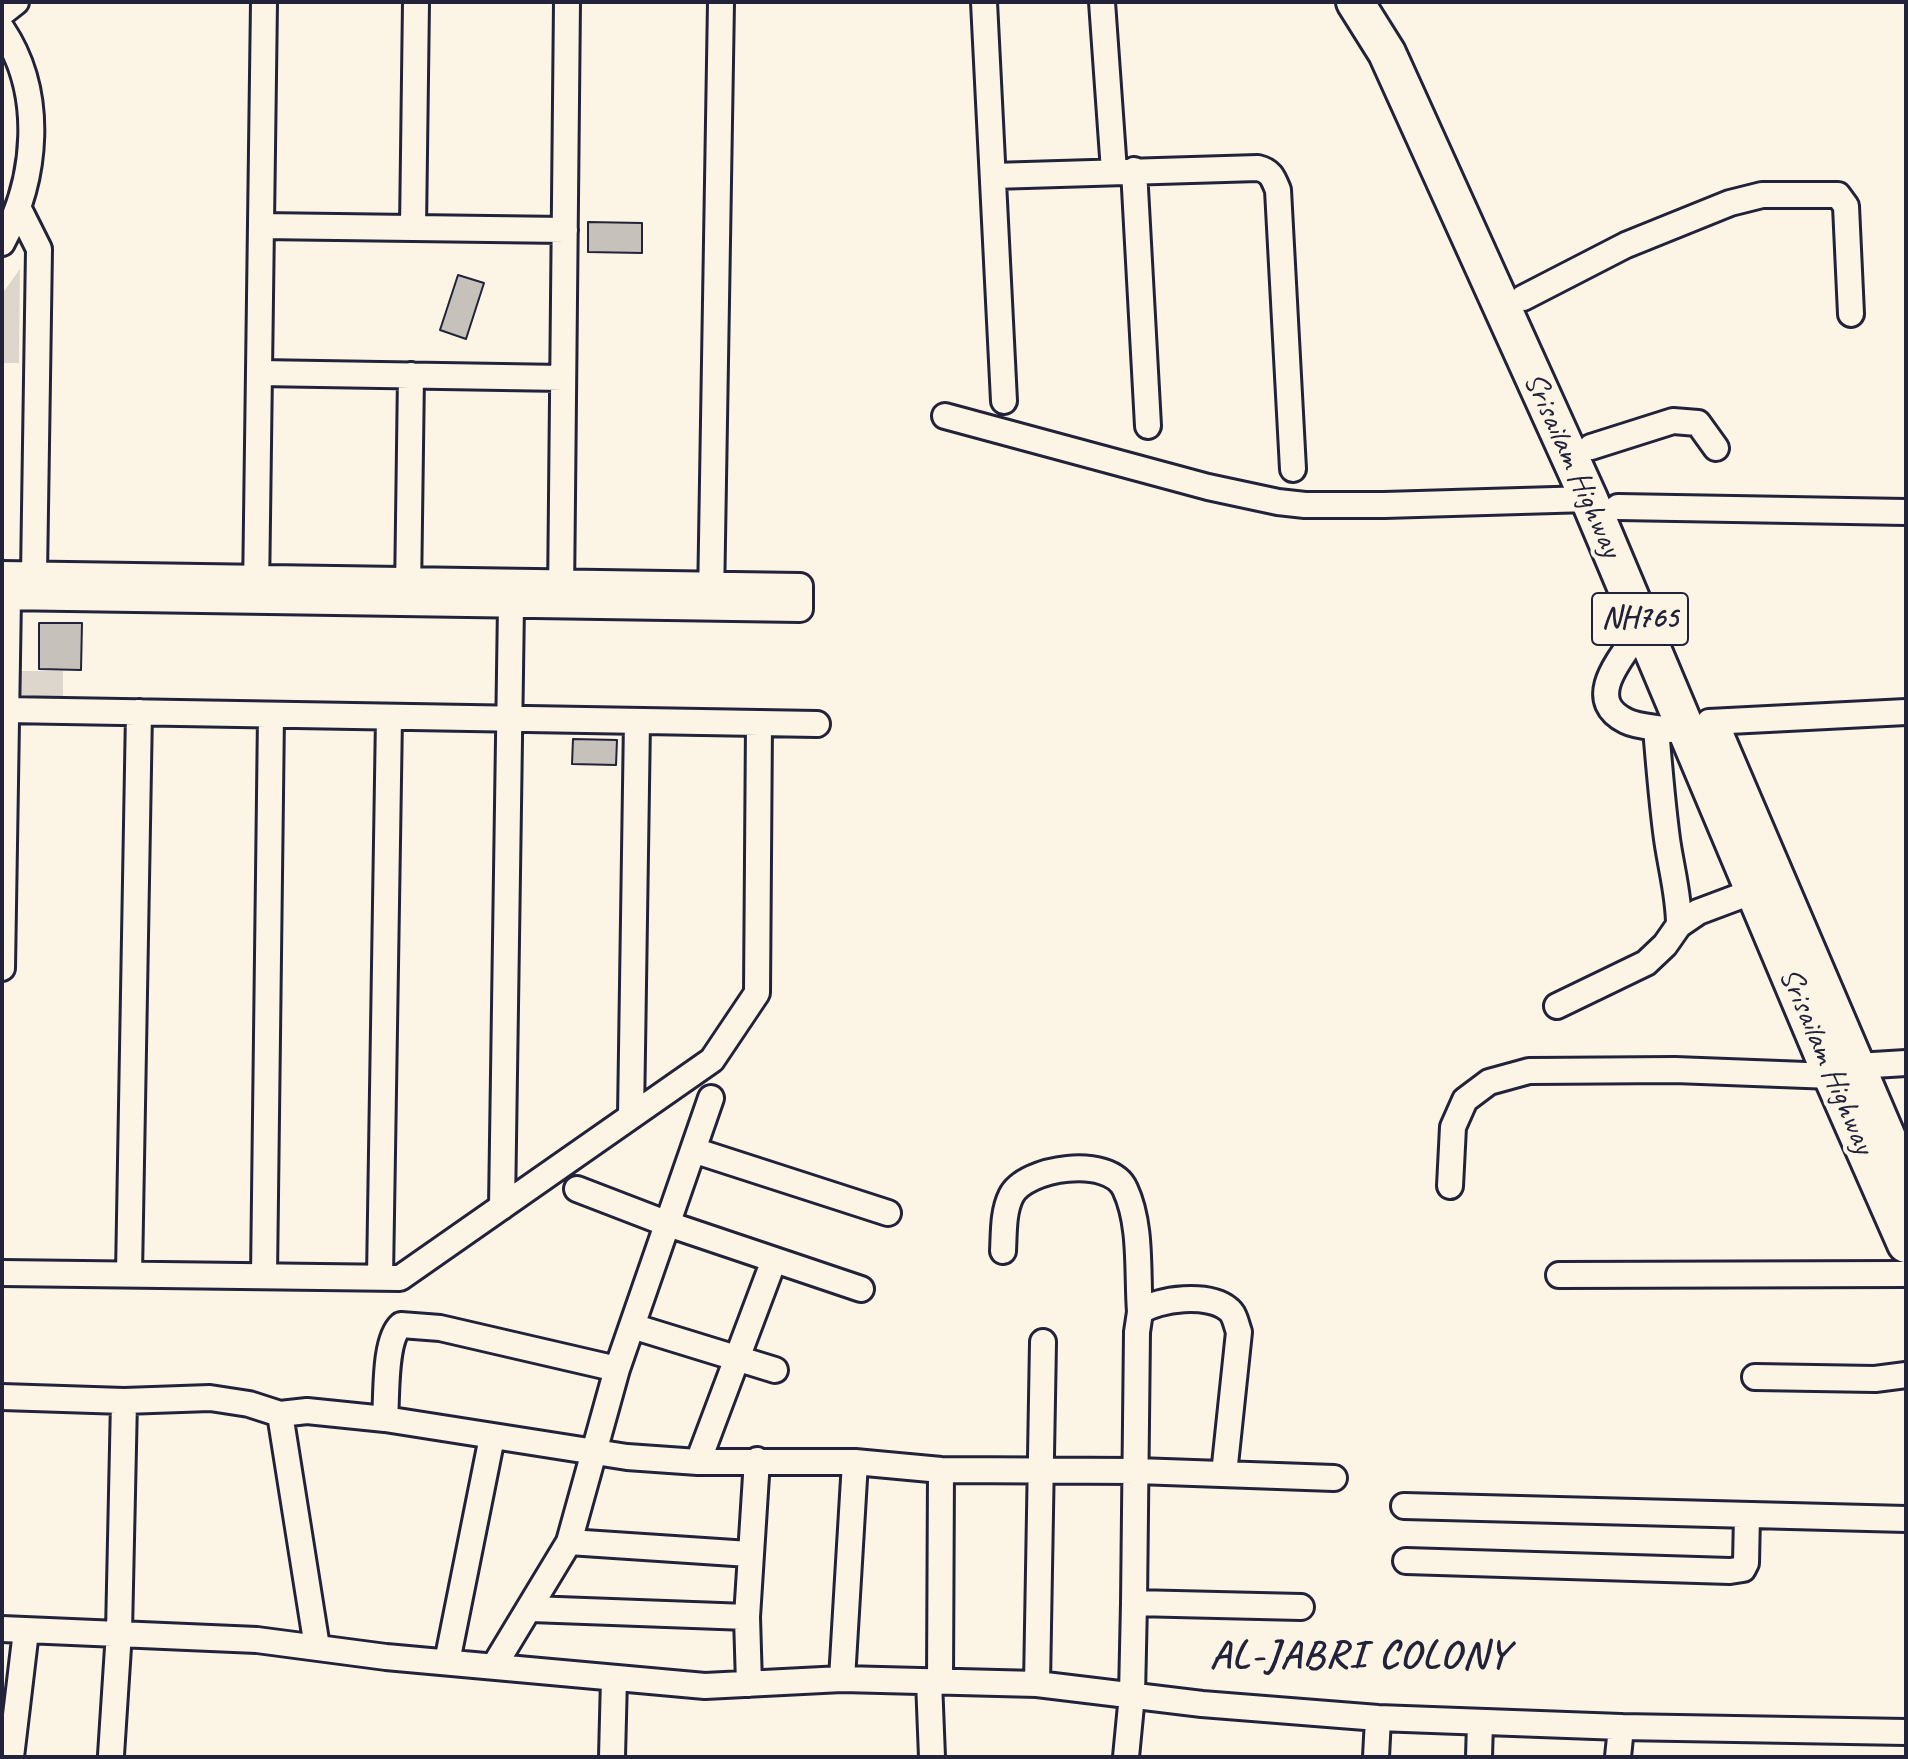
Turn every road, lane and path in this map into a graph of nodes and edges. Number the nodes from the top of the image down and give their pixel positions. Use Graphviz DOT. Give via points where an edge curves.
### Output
graph roads {
  1 [pos="16,2"];
  2 [pos="264,2"];
  3 [pos="416,2"];
  4 [pos="567,2"];
  5 [pos="721,2"];
  6 [pos="984,2"];
  7 [pos="1102,2"];
  8 [pos="1355,2"];
  9 [pos="1381,2"];
  10 [pos="2,13"];
  11 [pos="2,29"];
  12 [pos="1124,170"];
  13 [pos="993,176"];
  14 [pos="19,209"];
  15 [pos="261,226"];
  16 [pos="413,228"];
  17 [pos="565,230"];
  18 [pos="2,243"];
  19 [pos="1523,298"];
  20 [pos="1851,314"];
  21 [pos="259,373"];
  22 [pos="411,375"];
  23 [pos="563,378"];
  24 [pos="1004,401"];
  25 [pos="945,416"];
  26 [pos="1148,426"];
  27 [pos="1591,447"];
  28 [pos="1716,448"];
  29 [pos="1293,469"];
  30 [pos="1603,503"];
  31 [pos="1906,512"];
  32 [pos="34,575"];
  33 [pos="4,590"];
  34 [pos="256,590"];
  35 [pos="408,592"];
  36 [pos="561,594"];
  37 [pos="511,605"];
  38 [pos="1643,626"];
  39 [pos="6,710"];
  40 [pos="139,712"];
  41 [pos="1906,712"];
  42 [pos="271,715"];
  43 [pos="389,717"];
  44 [pos="509,719"];
  45 [pos="637,721"];
  46 [pos="759,723"];
  47 [pos="817,724"];
  48 [pos="1684,728"];
  49 [pos="1754,891"];
  50 [pos="1679,925"];
  51 [pos="2,968"];
  52 [pos="1557,1006"];
  53 [pos="1906,1063"];
  54 [pos="1844,1071"];
  55 [pos="711,1098"];
  56 [pos="631,1116"];
  57 [pos="693,1150"];
  58 [pos="1906,1182"];
  59 [pos="1450,1186"];
  60 [pos="577,1189"];
  61 [pos="502,1207"];
  62 [pos="888,1213"];
  63 [pos="668,1224"];
  64 [pos="1906,1244"];
  65 [pos="1003,1251"];
  66 [pos="774,1260"];
  67 [pos="2,1273"];
  68 [pos="129,1274"];
  69 [pos="1906,1274"];
  70 [pos="1559,1275"];
  71 [pos="264,1276"];
  72 [pos="380,1277"];
  73 [pos="861,1289"];
  74 [pos="1140,1312"];
  75 [pos="632,1326"];
  76 [pos="1043,1342"];
  77 [pos="735,1358"];
  78 [pos="617,1369"];
  79 [pos="775,1370"];
  80 [pos="1906,1375"];
  81 [pos="1755,1377"];
  82 [pos="2,1397"];
  83 [pos="124,1401"];
  84 [pos="280,1414"];
  85 [pos="385,1419"];
  86 [pos="492,1437"];
  87 [pos="593,1451"];
  88 [pos="757,1460"];
  89 [pos="698,1462"];
  90 [pos="855,1462"];
  91 [pos="941,1470"];
  92 [pos="1039,1470"];
  93 [pos="1137,1471"];
  94 [pos="1224,1474"];
  95 [pos="1334,1478"];
  96 [pos="1404,1506"];
  97 [pos="1747,1515"];
  98 [pos="1906,1519"];
  99 [pos="569,1542"];
  100 [pos="749,1554"];
  101 [pos="1406,1561"];
  102 [pos="1134,1603"];
  103 [pos="1301,1607"];
  104 [pos="531,1609"];
  105 [pos="747,1617"];
  106 [pos="14,1630"];
  107 [pos="119,1632"];
  108 [pos="317,1647"];
  109 [pos="447,1662"];
  110 [pos="494,1666"];
  111 [pos="614,1678"];
  112 [pos="842,1679"];
  113 [pos="934,1681"];
  114 [pos="749,1684"];
  115 [pos="1037,1684"];
  116 [pos="1132,1695"];
  117 [pos="1378,1718"];
  118 [pos="1480,1723"];
  119 [pos="1621,1727"];
  120 [pos="1906,1732"];
  121 [pos="111,1755"];
  122 [pos="11,1757"];
  123 [pos="612,1757"];
  124 [pos="932,1757"];
  125 [pos="1126,1757"];
  126 [pos="1376,1757"];
  127 [pos="1479,1757"];
  128 [pos="1618,1757"];
  1 -- 10 [label="street"];
  2 -- 15 [label="street"];
  3 -- 16 [label="street"];
  4 -- 17 [label="street"];
  5 -- 36 [label="street" via="711,596"];
  6 -- 13 [label="street"];
  7 -- 12 [label="street"];
  8 -- 30 [label="highway, Srisailam Highway / NH765" via="1387,53"];
  9 -- 19 [label="highway, Srisailam Highway / NH765" via="1443,120"];
  11 -- 14 [label="street" via="21,69 29,104 32,139"];
  12 -- 13 [label="street"];
  12 -- 26 [label="street"];
  12 -- 29 [label="street" via="1258,168 1272,176 1278,190"];
  13 -- 24 [label="street"];
  14 -- 18 [label="street"];
  14 -- 32 [label="street" via="39,249"];
  15 -- 16 [label="street"];
  15 -- 21 [label="street"];
  16 -- 17 [label="street"];
  17 -- 23 [label="street"];
  19 -- 20 [label="street" via="1626,245 1730,203 1762,195 1838,195 1846,206"];
  19 -- 27 [label="highway, Srisailam Highway / NH765"];
  21 -- 22 [label="street"];
  21 -- 34 [label="street"];
  22 -- 23 [label="street"];
  22 -- 35 [label="street"];
  23 -- 36 [label="street"];
  25 -- 30 [label="street" via="1278,502"];
  27 -- 28 [label="street" via="1685,421 1698,423"];
  27 -- 30 [label="highway, Srisailam Highway / NH765"];
  30 -- 31 [label="street"];
  30 -- 38 [label="highway, Srisailam Highway / NH765"];
  30 -- 48 [label="highway, Srisailam Highway / NH765"];
  32 -- 33 [label="street"];
  32 -- 34 [label="street"];
  33 -- 34 [label="street"];
  33 -- 39 [label="street"];
  34 -- 35 [label="street"];
  35 -- 36 [label="street"];
  35 -- 37 [label="street"];
  36 -- 37 [label="street"];
  37 -- 44 [label="street"];
  38 -- 48 [label="highway, Srisailam Highway / NH765"];
  38 -- 48 [label="street" via="1608,677 1609,706 1627,722"];
  39 -- 40 [label="street"];
  39 -- 51 [label="street"];
  40 -- 42 [label="street"];
  40 -- 68 [label="street"];
  41 -- 48 [label="street"];
  42 -- 43 [label="street"];
  42 -- 71 [label="street"];
  43 -- 44 [label="street"];
  43 -- 72 [label="street"];
  44 -- 45 [label="street"];
  44 -- 61 [label="street"];
  45 -- 46 [label="street"];
  45 -- 56 [label="street"];
  46 -- 47 [label="street"];
  46 -- 56 [label="street" via="757,993 712,1060"];
  48 -- 49 [label="highway, Srisailam Highway / NH765"];
  48 -- 50 [label="street" via="1660,780"];
  48 -- 54 [label="highway, Srisailam Highway / NH765"];
  49 -- 50 [label="street"];
  49 -- 54 [label="highway, Srisailam Highway / NH765"];
  50 -- 52 [label="street" via="1646,963"];
  53 -- 54 [label="street"];
  54 -- 58 [label="highway, Srisailam Highway / NH765"];
  54 -- 59 [label="street" via="1529,1071 1489,1082 1465,1100 1453,1127"];
  54 -- 64 [label="highway, Srisailam Highway / NH765"];
  55 -- 57 [label="street"];
  56 -- 61 [label="street"];
  57 -- 62 [label="street"];
  57 -- 63 [label="street"];
  60 -- 63 [label="street"];
  61 -- 72 [label="street" via="400,1278"];
  63 -- 66 [label="street"];
  63 -- 75 [label="street"];
  65 -- 74 [label="street" via="1012,1193 1026,1182 1088,1167 1112,1173 1125,1186 1134,1219"];
  66 -- 73 [label="street"];
  66 -- 77 [label="street"];
  67 -- 68 [label="street"];
  68 -- 71 [label="street"];
  69 -- 70 [label="street"];
  71 -- 72 [label="street"];
  74 -- 93 [label="street"];
  74 -- 94 [label="street" via="1164,1300 1192,1299 1218,1303 1234,1316 1239,1332"];
  75 -- 77 [label="street"];
  75 -- 78 [label="street"];
  76 -- 92 [label="street"];
  77 -- 79 [label="street"];
  77 -- 89 [label="street"];
  78 -- 85 [label="street" via="440,1328 401,1325 393,1332"];
  78 -- 87 [label="street"];
  80 -- 81 [label="street"];
  82 -- 83 [label="street"];
  83 -- 84 [label="street" via="210,1398"];
  83 -- 107 [label="street"];
  84 -- 85 [label="street" via="307,1411"];
  84 -- 108 [label="street"];
  85 -- 86 [label="street"];
  86 -- 87 [label="street"];
  86 -- 109 [label="street"];
  87 -- 89 [label="street"];
  87 -- 99 [label="street"];
  88 -- 89 [label="street"];
  88 -- 90 [label="street"];
  88 -- 100 [label="street"];
  90 -- 91 [label="street"];
  90 -- 112 [label="street"];
  91 -- 92 [label="street"];
  91 -- 113 [label="street"];
  92 -- 93 [label="street"];
  92 -- 115 [label="street"];
  93 -- 94 [label="street"];
  93 -- 102 [label="street"];
  94 -- 95 [label="street"];
  96 -- 97 [label="street"];
  97 -- 98 [label="street"];
  97 -- 101 [label="street" via="1746,1563 1743,1569 1730,1571"];
  99 -- 100 [label="street"];
  99 -- 104 [label="street"];
  100 -- 105 [label="street"];
  102 -- 103 [label="street"];
  102 -- 116 [label="street"];
  104 -- 105 [label="street"];
  104 -- 110 [label="street"];
  105 -- 114 [label="street"];
  106 -- 107 [label="street"];
  106 -- 122 [label="street"];
  107 -- 108 [label="street"];
  107 -- 121 [label="street"];
  108 -- 109 [label="street"];
  109 -- 110 [label="street"];
  110 -- 111 [label="street"];
  111 -- 114 [label="street"];
  111 -- 123 [label="street"];
  112 -- 113 [label="street"];
  112 -- 114 [label="street"];
  113 -- 115 [label="street"];
  113 -- 124 [label="street"];
  115 -- 116 [label="street"];
  116 -- 117 [label="street"];
  116 -- 125 [label="street"];
  117 -- 118 [label="street"];
  117 -- 126 [label="street"];
  118 -- 119 [label="street"];
  118 -- 127 [label="street"];
  119 -- 120 [label="street"];
  119 -- 128 [label="street"];
}
